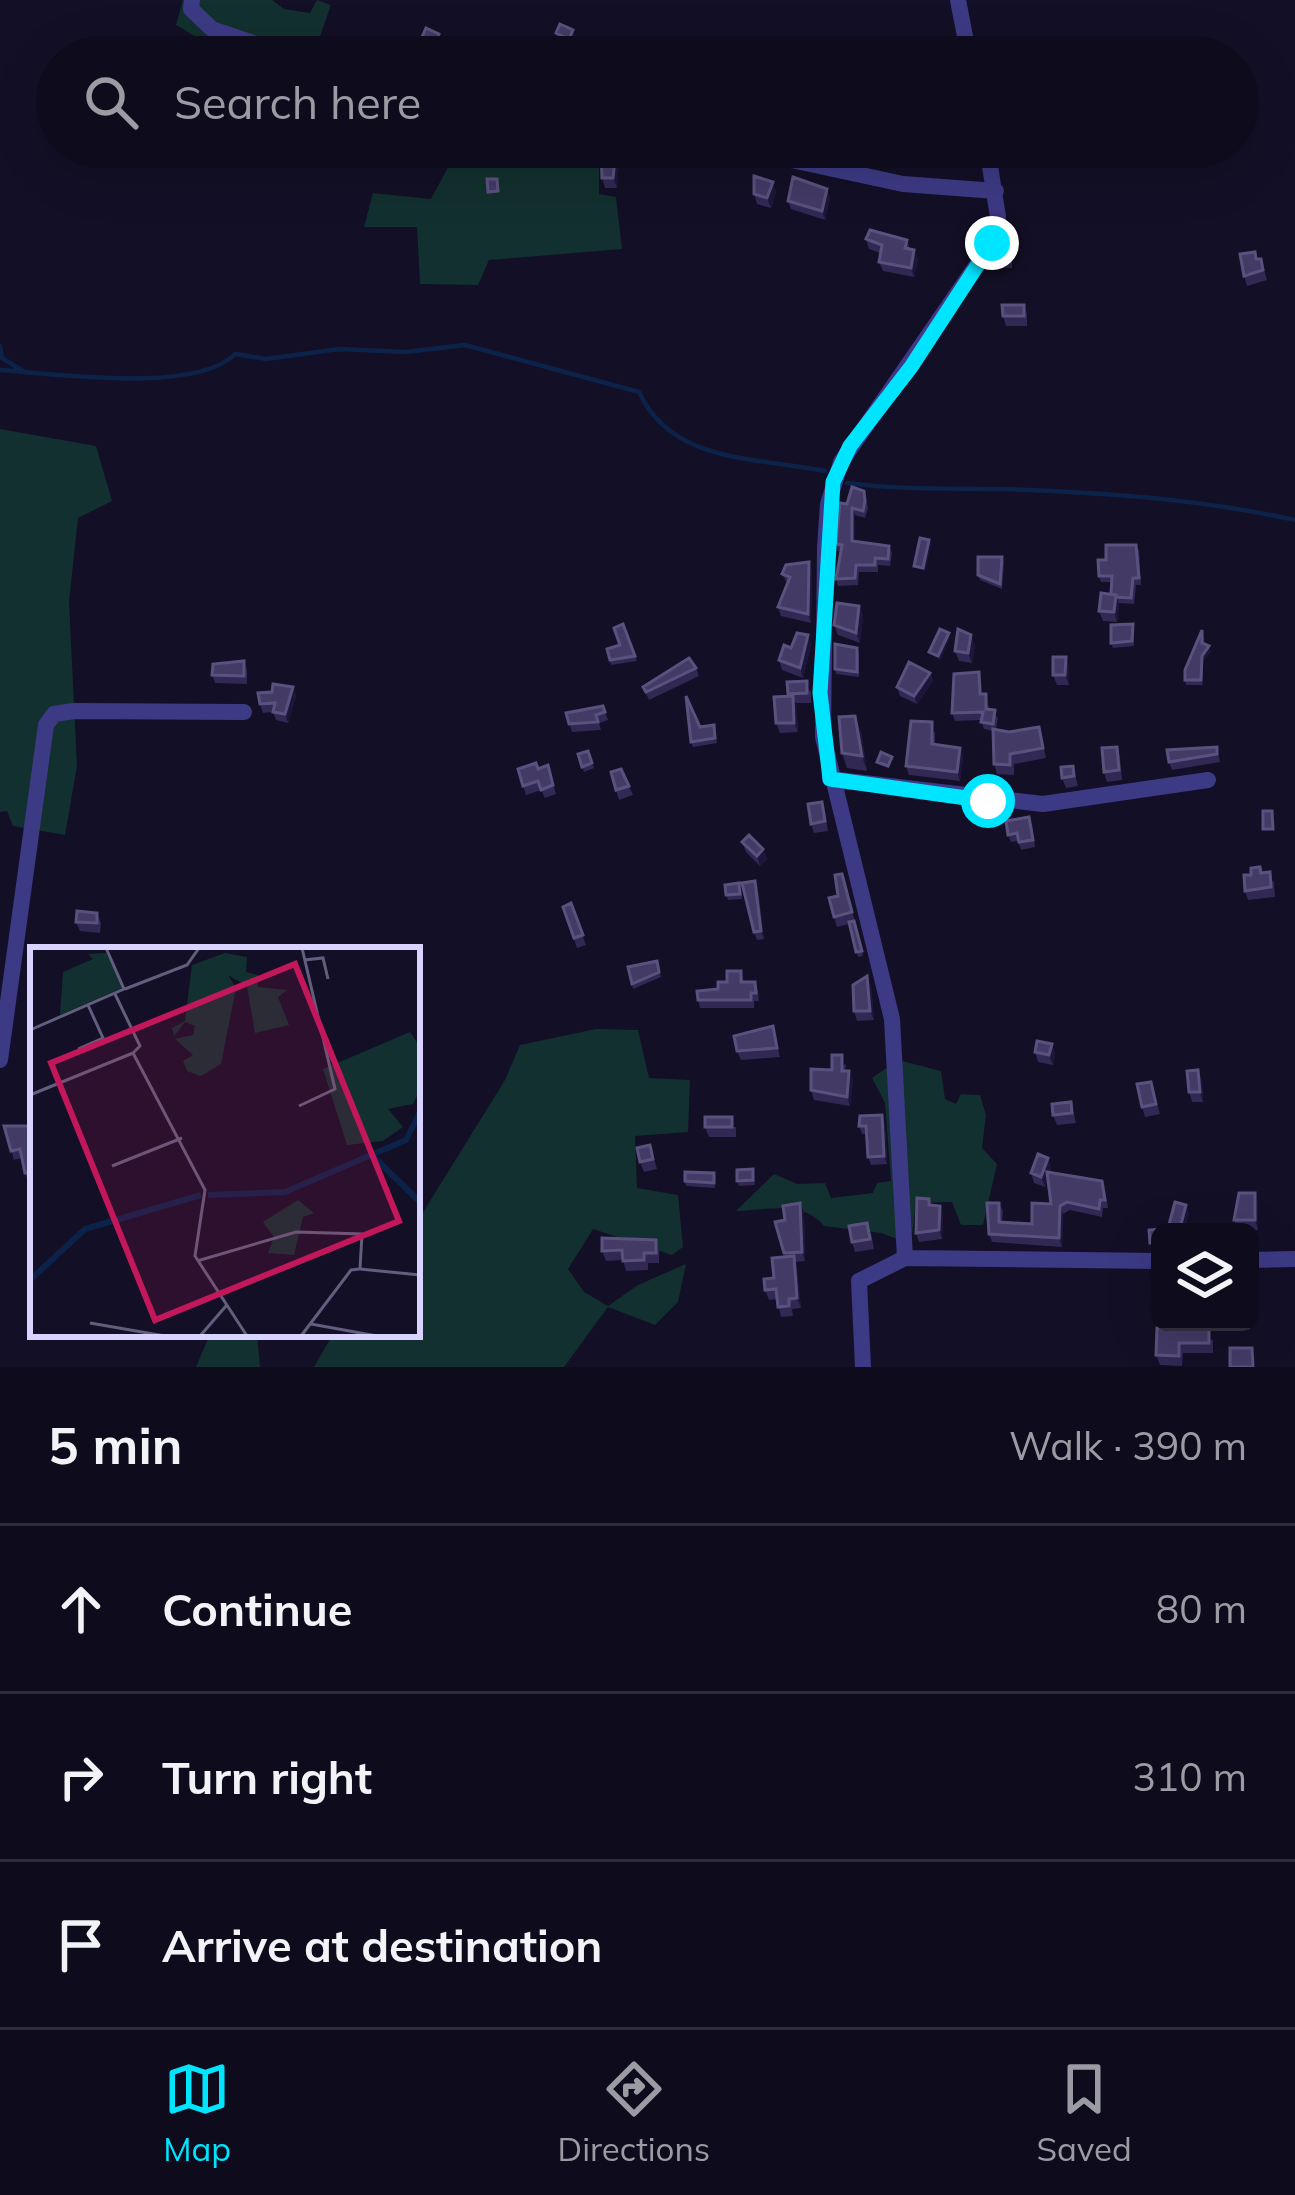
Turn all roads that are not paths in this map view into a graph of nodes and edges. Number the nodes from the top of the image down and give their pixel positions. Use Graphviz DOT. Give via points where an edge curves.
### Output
graph roads {
  1 [pos="192,0"];
  2 [pos="958,0"];
  3 [pos="235,36"];
  4 [pos="965,36"];
  5 [pos="829,168"];
  6 [pos="991,168"];
  7 [pos="996,190"];
  8 [pos="244,712"];
  9 [pos="830,779"];
  10 [pos="1208,780"];
  11 [pos="0,1060"];
  12 [pos="905,1258"];
  13 [pos="1295,1259"];
  14 [pos="1259,1260"];
  15 [pos="1151,1262"];
  16 [pos="863,1367"];
  1 -- 3 [label="street" via="191,9 212,28"];
  2 -- 4 [label="street"];
  5 -- 7 [label="street" via="904,184"];
  6 -- 7 [label="street"];
  7 -- 9 [label="street" via="992,243 833,482 820,693"];
  8 -- 11 [label="street" via="74,711 46,724"];
  9 -- 10 [label="street" via="1043,803"];
  9 -- 12 [label="street" via="892,1019"];
  12 -- 15 [label="street"];
  12 -- 16 [label="street" via="859,1281"];
  13 -- 14 [label="street"];
}
